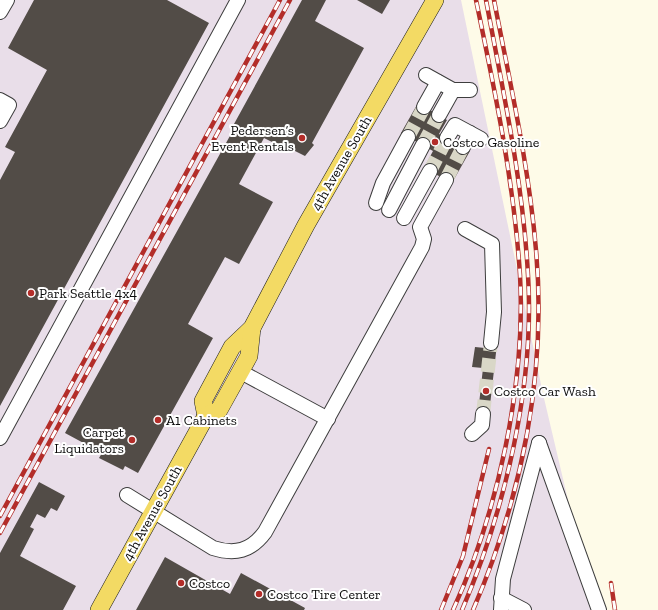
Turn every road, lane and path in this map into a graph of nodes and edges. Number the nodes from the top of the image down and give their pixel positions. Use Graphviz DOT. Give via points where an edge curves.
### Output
graph roads {
  1 [pos="6,0"];
  2 [pos="238,0"];
  3 [pos="435,0"];
  4 [pos="0,12"];
  5 [pos="426,75"];
  6 [pos="438,82"];
  7 [pos="453,90"];
  8 [pos="470,90"];
  9 [pos="0,100"];
  10 [pos="424,107"];
  11 [pos="439,115"];
  12 [pos="0,121"];
  13 [pos="408,137"];
  14 [pos="447,138"];
  15 [pos="423,145"];
  16 [pos="463,147"];
  17 [pos="430,171"];
  18 [pos="446,180"];
  19 [pos="376,203"];
  20 [pos="389,210"];
  21 [pos="404,218"];
  22 [pos="464,228"];
  23 [pos="252,328"];
  24 [pos="491,343"];
  25 [pos="241,372"];
  26 [pos="483,414"];
  27 [pos="206,416"];
  28 [pos="328,418"];
  29 [pos="472,434"];
  30 [pos="0,438"];
  31 [pos="127,495"];
  32 [pos="152,512"];
  33 [pos="501,604"];
  34 [pos="99,610"];
  35 [pos="524,610"];
  36 [pos="599,610"];
  1 -- 4 [label="street"];
  2 -- 30 [label="street"];
  3 -- 23 [label="main road, 4th Avenue South" via="306,225"];
  5 -- 6 [label="street"];
  6 -- 7 [label="street"];
  6 -- 10 [label="street"];
  7 -- 8 [label="street"];
  7 -- 11 [label="street"];
  9 -- 12 [label="street" via="9,105"];
  13 -- 19 [label="street" via="383,183"];
  14 -- 16 [label="street" via="455,125 475,136"];
  15 -- 20 [label="street"];
  17 -- 21 [label="street"];
  18 -- 28 [label="street" via="420,227 424,239 422,247"];
  22 -- 24 [label="street" via="492,244 494,312"];
  23 -- 25 [label="main road, 4th Avenue South" via="249,356"];
  23 -- 27 [label="main road, 4th Avenue South" via="232,347 203,401"];
  25 -- 27 [label="main road, 4th Avenue South" via="219,410"];
  25 -- 28 [label="street"];
  26 -- 29 [label="street" via="482,425"];
  27 -- 32 [label="main road, 4th Avenue South"];
  28 -- 32 [label="street" via="265,532 258,542 248,549 224,552 213,548"];
  31 -- 32 [label="street"];
  32 -- 34 [label="main road, 4th Avenue South"];
  33 -- 35 [label="street"];
  33 -- 36 [label="street" via="503,579 539,443"];
}
